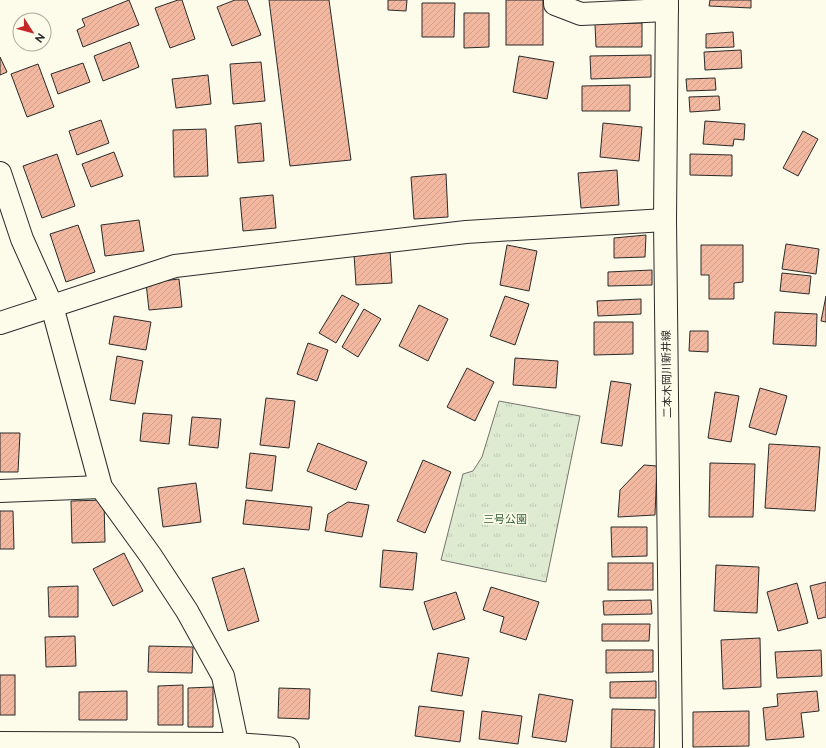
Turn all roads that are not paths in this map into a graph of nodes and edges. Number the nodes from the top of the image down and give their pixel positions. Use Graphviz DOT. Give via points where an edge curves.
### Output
graph roads {
  1 [pos="555,0"];
  2 [pos="667,5"];
  3 [pos="0,173"];
  4 [pos="665,220"];
  5 [pos="52,306"];
  6 [pos="0,323"];
  7 [pos="101,487"];
  8 [pos="0,491"];
  9 [pos="0,743"];
  10 [pos="238,746"];
  11 [pos="288,748"];
  12 [pos="671,748"];
  1 -- 2 [label="street" via="555,4 581,14"];
  2 -- 4 [label="street, 二本木岡川新井線"];
  3 -- 5 [label="street" via="22,239"];
  4 -- 5 [label="street" via="466,232 175,266"];
  4 -- 12 [label="street, 二本木岡川新井線"];
  5 -- 6 [label="street"];
  5 -- 7 [label="street"];
  7 -- 8 [label="street"];
  7 -- 10 [label="street" via="187,611 223,676"];
  9 -- 10 [label="street"];
  10 -- 11 [label="street"];
}
